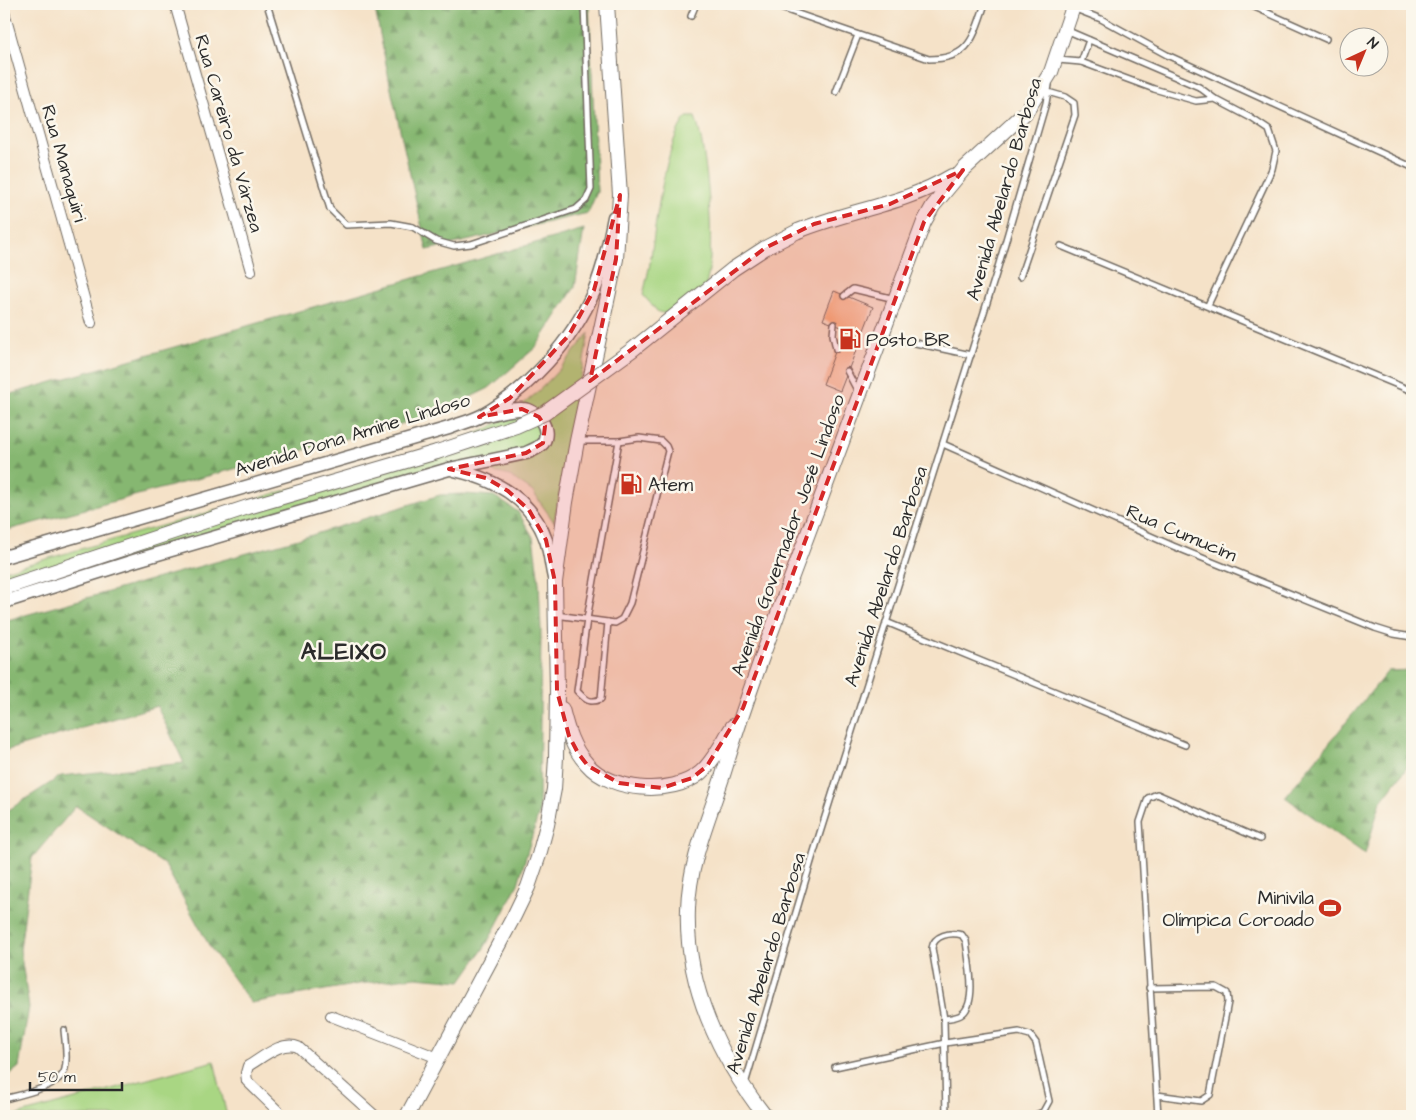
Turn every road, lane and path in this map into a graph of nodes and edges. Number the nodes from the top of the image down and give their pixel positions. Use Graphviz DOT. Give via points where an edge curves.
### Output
graph roads {
  1 [pos="175,4"];
  2 [pos="267,4"];
  3 [pos="584,4"];
  4 [pos="608,4"];
  5 [pos="696,4"];
  6 [pos="769,4"];
  7 [pos="985,4"];
  8 [pos="1248,4"];
  9 [pos="1073,6"];
  10 [pos="4,12"];
  11 [pos="691,16"];
  12 [pos="1065,30"];
  13 [pos="858,36"];
  14 [pos="1326,39"];
  15 [pos="1089,40"];
  16 [pos="1081,62"];
  17 [pos="1053,66"];
  18 [pos="836,92"];
  19 [pos="1048,92"];
  20 [pos="1215,99"];
  21 [pos="1412,167"];
  22 [pos="963,170"];
  23 [pos="620,195"];
  24 [pos="1062,246"];
  25 [pos="251,271"];
  26 [pos="1020,277"];
  27 [pos="844,296"];
  28 [pos="895,299"];
  29 [pos="1208,305"];
  30 [pos="91,323"];
  31 [pos="834,324"];
  32 [pos="881,336"];
  33 [pos="836,349"];
  34 [pos="971,355"];
  35 [pos="848,371"];
  36 [pos="1412,391"];
  37 [pos="860,395"];
  38 [pos="479,417"];
  39 [pos="577,441"];
  40 [pos="620,441"];
  41 [pos="943,444"];
  42 [pos="449,469"];
  43 [pos="4,557"];
  44 [pos="555,582"];
  45 [pos="4,588"];
  46 [pos="4,602"];
  47 [pos="556,615"];
  48 [pos="587,618"];
  49 [pos="608,622"];
  50 [pos="886,622"];
  51 [pos="1412,637"];
  52 [pos="558,691"];
  53 [pos="743,708"];
  54 [pos="1185,745"];
  55 [pos="1260,839"];
  56 [pos="1149,988"];
  57 [pos="331,1016"];
  58 [pos="944,1019"];
  59 [pos="64,1030"];
  60 [pos="945,1043"];
  61 [pos="438,1058"];
  62 [pos="834,1067"];
  63 [pos="744,1089"];
  64 [pos="1156,1095"];
  65 [pos="4,1099"];
  66 [pos="409,1115"];
  67 [pos="283,1116"];
  68 [pos="375,1116"];
  69 [pos="765,1116"];
  70 [pos="946,1116"];
  71 [pos="1033,1116"];
  72 [pos="1158,1116"];
  1 -- 25 [label="street, Rua Careiro da Várzea"];
  2 -- 3 [label="lane" via="330,209 346,225 391,223 413,227 436,241 454,246 471,244 576,209 586,200 591,189"];
  4 -- 23 [label="main road"];
  5 -- 11 [label="lane"];
  6 -- 13 [label="lane"];
  7 -- 13 [label="lane" via="975,34 955,56 929,59"];
  8 -- 14 [label="lane"];
  9 -- 12 [label="main road, Avenida Governador José Lindoso"];
  9 -- 21 [label="lane" via="1167,55"];
  10 -- 30 [label="street, Rua Manaquiri"];
  12 -- 15 [label="lane"];
  12 -- 17 [label="main road, Avenida Governador José Lindoso"];
  13 -- 18 [label="lane"];
  15 -- 16 [label="lane"];
  15 -- 20 [label="lane" via="1199,87"];
  16 -- 17 [label="lane"];
  16 -- 20 [label="lane" via="1196,101"];
  17 -- 19 [label="lane, Avenida Abelardo Barbosa"];
  17 -- 22 [label="main road, Avenida Governador José Lindoso" via="1026,112"];
  19 -- 26 [label="lane" via="1074,103 1075,115"];
  19 -- 34 [label="lane, Avenida Abelardo Barbosa"];
  20 -- 29 [label="lane" via="1269,130 1276,151 1272,169"];
  22 -- 28 [label="main road, Avenida Governador José Lindoso" via="924,222"];
  22 -- 45 [label="main road, bridge" via="931,188 890,204 814,224 764,248 545,413 516,426 248,507"];
  23 -- 38 [label="street, Avenida Dona Amine Lindoso" via="594,290 569,335 510,398"];
  23 -- 39 [label="main road" via="616,259"];
  24 -- 29 [label="lane"];
  27 -- 28 [label="lane" via="853,289"];
  28 -- 32 [label="main road, Avenida Governador José Lindoso"];
  29 -- 36 [label="lane"];
  31 -- 33 [label="lane" via="832,334"];
  32 -- 34 [label="lane"];
  32 -- 37 [label="main road, Avenida Governador José Lindoso"];
  34 -- 41 [label="lane, Avenida Abelardo Barbosa"];
  35 -- 37 [label="lane"];
  37 -- 53 [label="main road, Avenida Governador José Lindoso"];
  38 -- 42 [label="street" via="522,409 532,411 545,426 543,443 526,453"];
  38 -- 43 [label="street, Avenida Dona Amine Lindoso"];
  39 -- 40 [label="lane"];
  39 -- 44 [label="main road"];
  40 -- 48 [label="lane"];
  40 -- 49 [label="lane" via="639,438 661,441 668,451 630,603 622,619"];
  41 -- 50 [label="lane, Avenida Abelardo Barbosa"];
  41 -- 51 [label="lane, Rua Cumucim" via="1173,546 1375,628"];
  42 -- 44 [label="street" via="486,478 508,491 529,510 546,540"];
  42 -- 46 [label="street"];
  44 -- 47 [label="main road"];
  47 -- 48 [label="lane"];
  47 -- 52 [label="main road"];
  48 -- 49 [label="lane"];
  48 -- 49 [label="lane" via="577,691 594,702 601,699"];
  50 -- 54 [label="lane"];
  50 -- 63 [label="lane, Avenida Abelardo Barbosa"];
  52 -- 53 [label="main road" via="569,736 588,766 619,783 644,788 678,785 700,773"];
  52 -- 61 [label="main road" via="554,790 539,855 514,916"];
  53 -- 63 [label="main road, Avenida Governador José Lindoso" via="696,854 688,908 690,950 699,995 722,1049"];
  55 -- 56 [label="lane" via="1157,794 1148,798 1140,822"];
  56 -- 64 [label="lane"];
  56 -- 64 [label="lane" via="1216,987 1227,992 1228,1002 1210,1096 1201,1101"];
  57 -- 61 [label="street"];
  58 -- 58 [label="lane" via="961,1015 968,1008 971,996 966,941 962,935 954,933 938,937 932,948"];
  58 -- 60 [label="lane"];
  59 -- 65 [label="lane" via="66,1059 61,1077 41,1088"];
  60 -- 62 [label="lane"];
  60 -- 70 [label="lane"];
  60 -- 71 [label="lane" via="1020,1032 1030,1035 1036,1043 1049,1101 1043,1112"];
  61 -- 66 [label="main road"];
  63 -- 69 [label="main road, Avenida Governador José Lindoso"];
  64 -- 72 [label="lane"];
  67 -- 68 [label="street" via="247,1081 246,1073 248,1066 284,1045 292,1044"];
}
